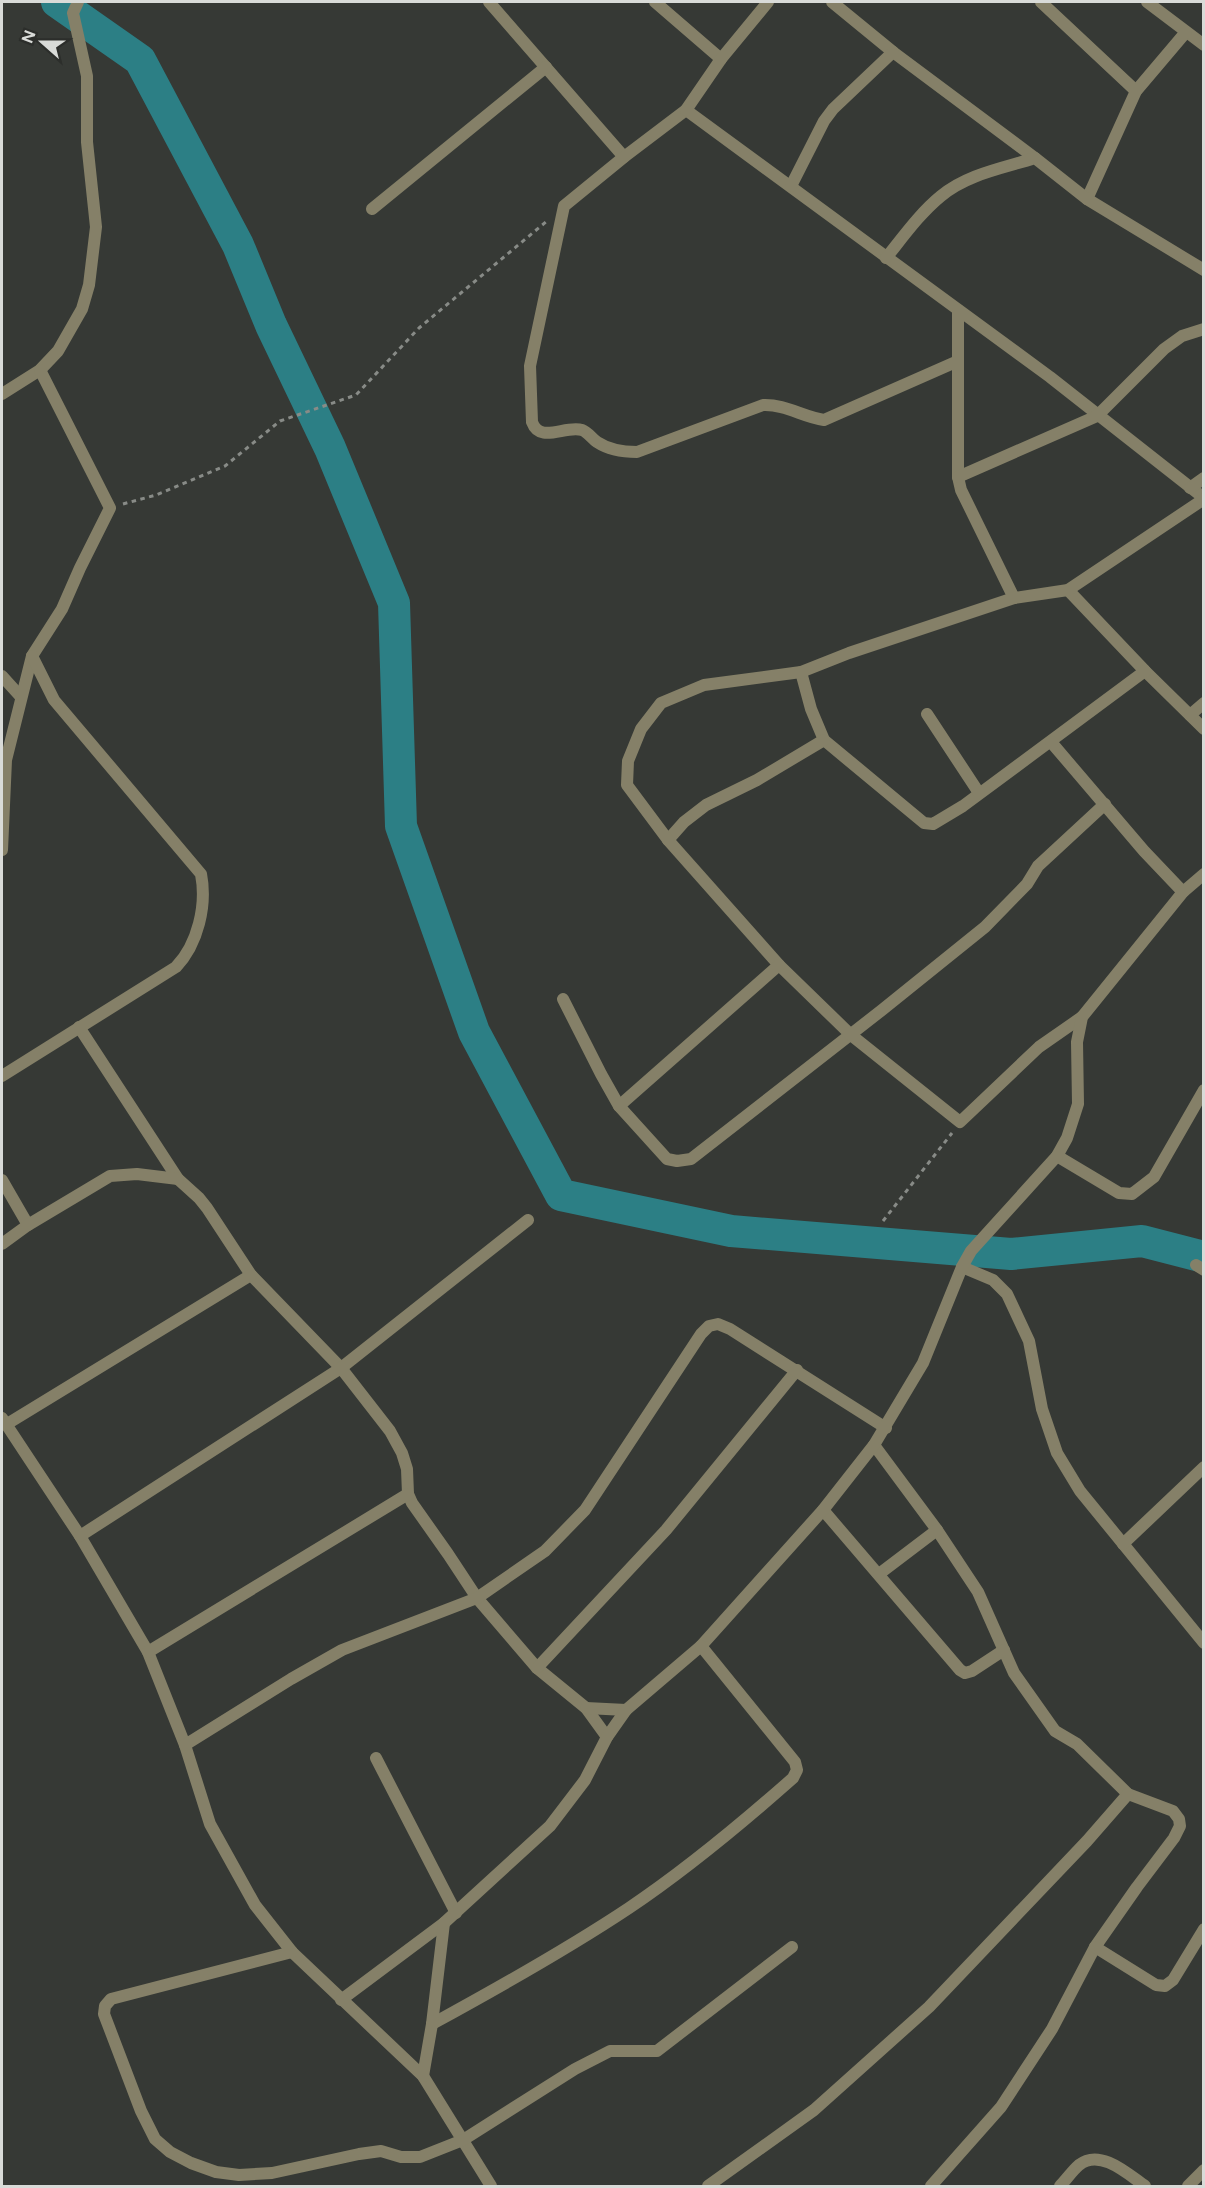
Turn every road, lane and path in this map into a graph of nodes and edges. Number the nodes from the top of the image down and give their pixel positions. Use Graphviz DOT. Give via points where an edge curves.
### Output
graph roads {
  1 [pos="78,2"];
  2 [pos="489,2"];
  3 [pos="655,2"];
  4 [pos="768,2"];
  5 [pos="832,2"];
  6 [pos="1041,2"];
  7 [pos="1147,2"];
  8 [pos="1186,32"];
  9 [pos="1203,45"];
  10 [pos="892,52"];
  11 [pos="721,59"];
  12 [pos="546,67"];
  13 [pos="1136,91"];
  14 [pos="686,110"];
  15 [pos="624,157"];
  16 [pos="1035,158"];
  17 [pos="791,186"];
  18 [pos="1087,199"];
  19 [pos="564,206"];
  20 [pos="372,209"];
  21 [pos="886,258"];
  22 [pos="1203,270"];
  23 [pos="957,310"];
  24 [pos="1203,329"];
  25 [pos="958,362"];
  26 [pos="40,370"];
  27 [pos="3,390"];
  28 [pos="1097,416"];
  29 [pos="958,477"];
  30 [pos="1203,478"];
  31 [pos="1190,488"];
  32 [pos="1203,499"];
  33 [pos="110,508"];
  34 [pos="1068,591"];
  35 [pos="1014,598"];
  36 [pos="32,656"];
  37 [pos="1144,671"];
  38 [pos="801,672"];
  39 [pos="2,676"];
  40 [pos="21,696"];
  41 [pos="1203,703"];
  42 [pos="927,714"];
  43 [pos="1190,715"];
  44 [pos="1203,729"];
  45 [pos="824,740"];
  46 [pos="1051,742"];
  47 [pos="979,794"];
  48 [pos="1104,804"];
  49 [pos="2,809"];
  50 [pos="668,840"];
  51 [pos="2,850"];
  52 [pos="1203,874"];
  53 [pos="1183,892"];
  54 [pos="779,965"];
  55 [pos="563,999"];
  56 [pos="1082,1017"];
  57 [pos="79,1027"];
  58 [pos="851,1035"];
  59 [pos="2,1076"];
  60 [pos="1203,1090"];
  61 [pos="620,1106"];
  62 [pos="960,1122"];
  63 [pos="1057,1156"];
  64 [pos="178,1179"];
  65 [pos="2,1180"];
  66 [pos="528,1220"];
  67 [pos="883,1221"];
  68 [pos="28,1225"];
  69 [pos="2,1244"];
  70 [pos="962,1267"];
  71 [pos="252,1275"];
  72 [pos="341,1368"];
  73 [pos="797,1370"];
  74 [pos="4,1421"];
  75 [pos="886,1428"];
  76 [pos="874,1445"];
  77 [pos="1203,1467"];
  78 [pos="408,1494"];
  79 [pos="823,1510"];
  80 [pos="937,1530"];
  81 [pos="80,1536"];
  82 [pos="1123,1544"];
  83 [pos="879,1574"];
  84 [pos="477,1598"];
  85 [pos="1203,1643"];
  86 [pos="701,1646"];
  87 [pos="1004,1650"];
  88 [pos="148,1652"];
  89 [pos="537,1668"];
  90 [pos="586,1708"];
  91 [pos="626,1710"];
  92 [pos="607,1737"];
  93 [pos="185,1745"];
  94 [pos="376,1758"];
  95 [pos="1128,1794"];
  96 [pos="456,1913"];
  97 [pos="444,1923"];
  98 [pos="1203,1929"];
  99 [pos="792,1947"];
  100 [pos="1095,1947"];
  101 [pos="292,1952"];
  102 [pos="341,2000"];
  103 [pos="432,2024"];
  104 [pos="423,2076"];
  105 [pos="463,2140"];
  106 [pos="1203,2170"];
  107 [pos="491,2187"];
  108 [pos="708,2187"];
  109 [pos="931,2187"];
  110 [pos="1060,2187"];
  111 [pos="1145,2187"];
  112 [pos="1188,2187"];
  1 -- 26 [label="street" via="73,13 87,76 87,142 96,227 82,309 58,351"];
  2 -- 12 [label="street"];
  3 -- 11 [label="street"];
  4 -- 11 [label="street"];
  5 -- 10 [label="street"];
  6 -- 13 [label="street"];
  7 -- 8 [label="street"];
  8 -- 9 [label="street"];
  8 -- 13 [label="street"];
  10 -- 16 [label="street"];
  10 -- 17 [label="street" via="833,109"];
  11 -- 14 [label="street"];
  12 -- 15 [label="street"];
  12 -- 20 [label="street"];
  13 -- 18 [label="street"];
  14 -- 15 [label="street"];
  14 -- 17 [label="street"];
  15 -- 19 [label="street"];
  16 -- 18 [label="street"];
  16 -- 21 [label="street" via="971,178 942,195"];
  17 -- 21 [label="street"];
  18 -- 22 [label="street"];
  19 -- 25 [label="street" via="530,366 532,422 543,433 584,430 596,442 619,452 637,452 763,405 776,405 824,420"];
  19 -- 33 [label="path" via="419,328 356,395 280,421 225,466 156,495"];
  21 -- 23 [label="street"];
  23 -- 25 [label="street"];
  23 -- 28 [label="street"];
  24 -- 28 [label="street" via="1182,336 1164,350"];
  25 -- 29 [label="street"];
  26 -- 27 [label="street"];
  26 -- 33 [label="street"];
  28 -- 29 [label="street"];
  28 -- 31 [label="street"];
  29 -- 35 [label="street" via="965,502"];
  30 -- 31 [label="street"];
  31 -- 32 [label="street"];
  32 -- 34 [label="street"];
  33 -- 36 [label="street" via="62,609"];
  34 -- 35 [label="street"];
  34 -- 37 [label="street"];
  35 -- 38 [label="street"];
  36 -- 40 [label="street"];
  36 -- 57 [label="street" via="54,700 201,874 204,890 188,954 176,967"];
  37 -- 43 [label="street"];
  37 -- 46 [label="street"];
  38 -- 45 [label="street"];
  38 -- 50 [label="street" via="704,685 661,703 641,729 628,761 627,785"];
  39 -- 40 [label="street"];
  40 -- 49 [label="street" via="6,760"];
  41 -- 43 [label="street"];
  42 -- 47 [label="street"];
  43 -- 44 [label="street"];
  45 -- 47 [label="street" via="924,823 933,824"];
  45 -- 50 [label="street" via="706,805"];
  46 -- 47 [label="street"];
  46 -- 48 [label="street"];
  48 -- 53 [label="street"];
  48 -- 58 [label="street" via="1038,866 1027,884 985,927"];
  49 -- 51 [label="street"];
  50 -- 54 [label="street"];
  52 -- 53 [label="street"];
  53 -- 56 [label="street"];
  54 -- 58 [label="street"];
  54 -- 61 [label="street"];
  55 -- 61 [label="street"];
  56 -- 62 [label="street" via="1039,1047"];
  56 -- 63 [label="street" via="1077,1042 1078,1104"];
  57 -- 59 [label="street"];
  57 -- 64 [label="street"];
  58 -- 61 [label="street" via="692,1159 667,1159"];
  58 -- 62 [label="street"];
  60 -- 63 [label="street" via="1154,1177 1132,1194 1119,1193"];
  62 -- 67 [label="path"];
  63 -- 70 [label="street" via="971,1251"];
  64 -- 68 [label="street" via="137,1173 110,1176"];
  64 -- 71 [label="street" via="207,1208"];
  65 -- 68 [label="street"];
  66 -- 72 [label="street"];
  68 -- 69 [label="street"];
  70 -- 75 [label="street" via="923,1363"];
  70 -- 82 [label="street" via="993,1280 1007,1294 1029,1341 1042,1409 1057,1453 1080,1491"];
  71 -- 72 [label="street"];
  71 -- 74 [label="street"];
  72 -- 78 [label="street" via="394,1438 407,1469"];
  72 -- 81 [label="street"];
  73 -- 75 [label="street"];
  73 -- 84 [label="street" via="730,1329 718,1324 709,1326 585,1510 545,1551"];
  73 -- 89 [label="street" via="666,1530"];
  74 -- 81 [label="street"];
  75 -- 76 [label="street"];
  76 -- 79 [label="street"];
  76 -- 80 [label="street"];
  77 -- 82 [label="street"];
  78 -- 84 [label="street"];
  78 -- 88 [label="street"];
  79 -- 83 [label="street"];
  79 -- 86 [label="street"];
  80 -- 83 [label="street"];
  80 -- 87 [label="street" via="978,1592"];
  81 -- 88 [label="street"];
  82 -- 85 [label="street"];
  83 -- 87 [label="street" via="960,1671 972,1671"];
  84 -- 89 [label="street"];
  84 -- 93 [label="street" via="342,1650"];
  86 -- 91 [label="street"];
  86 -- 103 [label="street" via="795,1762 794,1778 726,1837 628,1908"];
  87 -- 95 [label="street" via="1014,1672 1055,1731 1077,1744"];
  88 -- 93 [label="street"];
  89 -- 90 [label="street"];
  90 -- 91 [label="street"];
  90 -- 92 [label="street"];
  91 -- 92 [label="street"];
  92 -- 96 [label="street" via="585,1780 550,1826"];
  93 -- 101 [label="street" via="210,1824 255,1905"];
  94 -- 96 [label="street"];
  95 -- 100 [label="street" via="1173,1811 1180,1826"];
  95 -- 108 [label="street" via="929,2007 814,2110"];
  96 -- 97 [label="street"];
  97 -- 102 [label="street"];
  97 -- 103 [label="street"];
  98 -- 100 [label="street" via="1173,1980 1165,1986 1156,1985"];
  99 -- 105 [label="street" via="657,2051 610,2051"];
  100 -- 109 [label="street" via="1052,2029 1001,2107"];
  101 -- 102 [label="street"];
  101 -- 105 [label="street" via="111,1999 105,2006 104,2014 155,2139 191,2163 239,2175 272,2173 381,2151 420,2157"];
  102 -- 104 [label="street"];
  103 -- 104 [label="street"];
  104 -- 105 [label="street"];
  105 -- 107 [label="street"];
  106 -- 112 [label="street"];
  110 -- 111 [label="street" via="1078,2165 1089,2159 1114,2165"];
}
